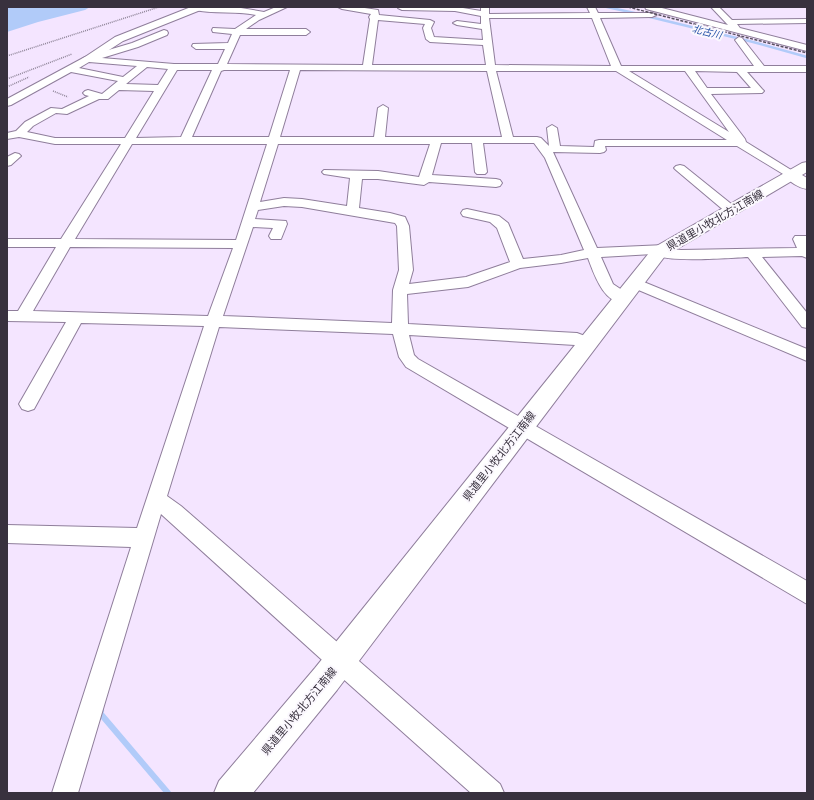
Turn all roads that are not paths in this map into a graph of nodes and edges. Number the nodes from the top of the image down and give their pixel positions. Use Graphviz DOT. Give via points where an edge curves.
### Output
graph roads {
  1 [pos="283,7"];
  2 [pos="342,7"];
  3 [pos="714,7"];
  4 [pos="199,8"];
  5 [pos="389,8"];
  6 [pos="593,11"];
  7 [pos="485,12"];
  8 [pos="654,12"];
  9 [pos="264,14"];
  10 [pos="374,14"];
  11 [pos="807,21"];
  12 [pos="708,22"];
  13 [pos="729,22"];
  14 [pos="457,23"];
  15 [pos="486,27"];
  16 [pos="736,29"];
  17 [pos="216,30"];
  18 [pos="237,32"];
  19 [pos="306,32"];
  20 [pos="164,33"];
  21 [pos="739,40"];
  22 [pos="486,43"];
  23 [pos="196,46"];
  24 [pos="231,46"];
  25 [pos="807,48"];
  26 [pos="427,58"];
  27 [pos="88,59"];
  28 [pos="436,64"];
  29 [pos="144,65"];
  30 [pos="296,67"];
  31 [pos="174,68"];
  32 [pos="220,68"];
  33 [pos="367,68"];
  34 [pos="490,68"];
  35 [pos="617,68"];
  36 [pos="688,69"];
  37 [pos="740,69"];
  38 [pos="761,69"];
  39 [pos="807,69"];
  40 [pos="69,70"];
  41 [pos="57,77"];
  42 [pos="72,81"];
  43 [pos="121,83"];
  44 [pos="162,88"];
  45 [pos="705,91"];
  46 [pos="97,96"];
  47 [pos="71,98"];
  48 [pos="7,103"];
  49 [pos="383,108"];
  50 [pos="486,127"];
  51 [pos="552,128"];
  52 [pos="20,133"];
  53 [pos="7,136"];
  54 [pos="185,140"];
  55 [pos="273,140"];
  56 [pos="379,140"];
  57 [pos="437,140"];
  58 [pos="483,140"];
  59 [pos="508,140"];
  60 [pos="130,141"];
  61 [pos="739,143"];
  62 [pos="550,149"];
  63 [pos="680,168"];
  64 [pos="328,172"];
  65 [pos="481,172"];
  66 [pos="356,175"];
  67 [pos="802,175"];
  68 [pos="425,178"];
  69 [pos="496,183"];
  70 [pos="731,210"];
  71 [pos="353,211"];
  72 [pos="467,213"];
  73 [pos="250,215"];
  74 [pos="276,236"];
  75 [pos="7,243"];
  76 [pos="65,244"];
  77 [pos="241,244"];
  78 [pos="807,249"];
  79 [pos="662,250"];
  80 [pos="591,253"];
  81 [pos="752,253"];
  82 [pos="518,264"];
  83 [pos="400,290"];
  84 [pos="628,291"];
  85 [pos="7,316"];
  86 [pos="23,316"];
  87 [pos="77,317"];
  88 [pos="214,320"];
  89 [pos="807,323"];
  90 [pos="400,330"];
  91 [pos="587,343"];
  92 [pos="807,355"];
  93 [pos="28,404"];
  94 [pos="521,427"];
  95 [pos="157,500"];
  96 [pos="7,534"];
  97 [pos="144,538"];
  98 [pos="807,593"];
  99 [pos="340,661"];
  100 [pos="65,793"];
  101 [pos="231,793"];
  102 [pos="491,793"];
  1 -- 9 [label="street"];
  2 -- 10 [label="street"];
  3 -- 13 [label="street"];
  4 -- 9 [label="street"];
  4 -- 27 [label="street" via="119,39"];
  5 -- 7 [label="street"];
  5 -- 10 [label="street"];
  6 -- 7 [label="street"];
  6 -- 8 [label="street" via="641,16"];
  6 -- 35 [label="street"];
  7 -- 15 [label="street"];
  8 -- 12 [label="street"];
  9 -- 18 [label="street"];
  10 -- 22 [label="street" via="432,19 428,28 430,39 443,44"];
  10 -- 33 [label="street"];
  11 -- 13 [label="street"];
  12 -- 13 [label="street"];
  12 -- 16 [label="street"];
  13 -- 16 [label="street"];
  14 -- 15 [label="street"];
  15 -- 22 [label="street"];
  16 -- 25 [label="street"];
  17 -- 18 [label="street"];
  18 -- 19 [label="street"];
  18 -- 24 [label="street"];
  20 -- 27 [label="street"];
  21 -- 38 [label="street"];
  22 -- 34 [label="street"];
  23 -- 24 [label="street"];
  24 -- 32 [label="street"];
  26 -- 28 [label="street"];
  27 -- 29 [label="street"];
  27 -- 40 [label="street"];
  28 -- 33 [label="street"];
  28 -- 34 [label="street"];
  29 -- 31 [label="street"];
  29 -- 43 [label="street"];
  30 -- 32 [label="street"];
  30 -- 33 [label="street"];
  30 -- 55 [label="street"];
  31 -- 32 [label="street"];
  31 -- 44 [label="street"];
  32 -- 54 [label="street"];
  34 -- 35 [label="street"];
  34 -- 59 [label="street"];
  35 -- 36 [label="street"];
  35 -- 61 [label="street"];
  36 -- 37 [label="street"];
  36 -- 45 [label="street"];
  37 -- 38 [label="street"];
  37 -- 45 [label="street" via="759,91"];
  38 -- 39 [label="street"];
  40 -- 41 [label="street"];
  40 -- 43 [label="street" via="100,74"];
  41 -- 42 [label="street"];
  41 -- 48 [label="street"];
  43 -- 44 [label="street"];
  43 -- 46 [label="street" via="104,98"];
  44 -- 60 [label="street"];
  45 -- 61 [label="street" via="741,141"];
  46 -- 47 [label="street" via="82,93"];
  46 -- 52 [label="street" via="64,112 55,110 29,124"];
  49 -- 56 [label="street"];
  50 -- 58 [label="street"];
  51 -- 62 [label="street"];
  52 -- 53 [label="street"];
  52 -- 60 [label="street" via="55,141"];
  54 -- 55 [label="street"];
  54 -- 60 [label="street"];
  55 -- 56 [label="street"];
  55 -- 73 [label="street"];
  56 -- 57 [label="street"];
  57 -- 58 [label="street"];
  57 -- 68 [label="street"];
  58 -- 59 [label="street"];
  58 -- 65 [label="street"];
  59 -- 62 [label="street" via="537,140"];
  60 -- 76 [label="street"];
  61 -- 62 [label="street" via="599,142 600,150"];
  61 -- 67 [label="street"];
  62 -- 80 [label="street" via="551,158"];
  63 -- 70 [label="street"];
  64 -- 66 [label="street"];
  66 -- 68 [label="street" via="424,181"];
  66 -- 71 [label="street"];
  67 -- 70 [label="main road, 県道里小牧北方江南線"];
  68 -- 69 [label="street"];
  70 -- 79 [label="main road, 県道里小牧北方江南線"];
  71 -- 73 [label="street" via="284,202"];
  71 -- 83 [label="street" via="400,220 403,226 406,270"];
  72 -- 82 [label="street" via="494,219 504,226"];
  73 -- 74 [label="street" via="281,224"];
  73 -- 77 [label="street"];
  75 -- 76 [label="street"];
  76 -- 77 [label="street"];
  76 -- 86 [label="street"];
  77 -- 88 [label="street"];
  78 -- 81 [label="street"];
  79 -- 80 [label="street"];
  79 -- 81 [label="street" via="681,254"];
  79 -- 84 [label="main road, 県道里小牧北方江南線"];
  80 -- 82 [label="street"];
  80 -- 84 [label="street" via="607,288"];
  81 -- 89 [label="street"];
  82 -- 83 [label="street" via="468,282"];
  83 -- 90 [label="street"];
  84 -- 91 [label="main road, 県道里小牧北方江南線"];
  84 -- 92 [label="street"];
  85 -- 86 [label="street"];
  86 -- 87 [label="street"];
  87 -- 88 [label="street"];
  87 -- 93 [label="street"];
  88 -- 90 [label="street"];
  88 -- 95 [label="street"];
  90 -- 91 [label="street" via="577,339"];
  90 -- 94 [label="street" via="407,357 412,363"];
  91 -- 94 [label="main road, 県道里小牧北方江南線"];
  94 -- 98 [label="street"];
  94 -- 99 [label="main road, 県道里小牧北方江南線"];
  95 -- 97 [label="street"];
  95 -- 99 [label="street" via="174,512"];
  96 -- 97 [label="street"];
  97 -- 100 [label="street"];
  99 -- 101 [label="main road, 県道里小牧北方江南線"];
  99 -- 102 [label="street"];
}
